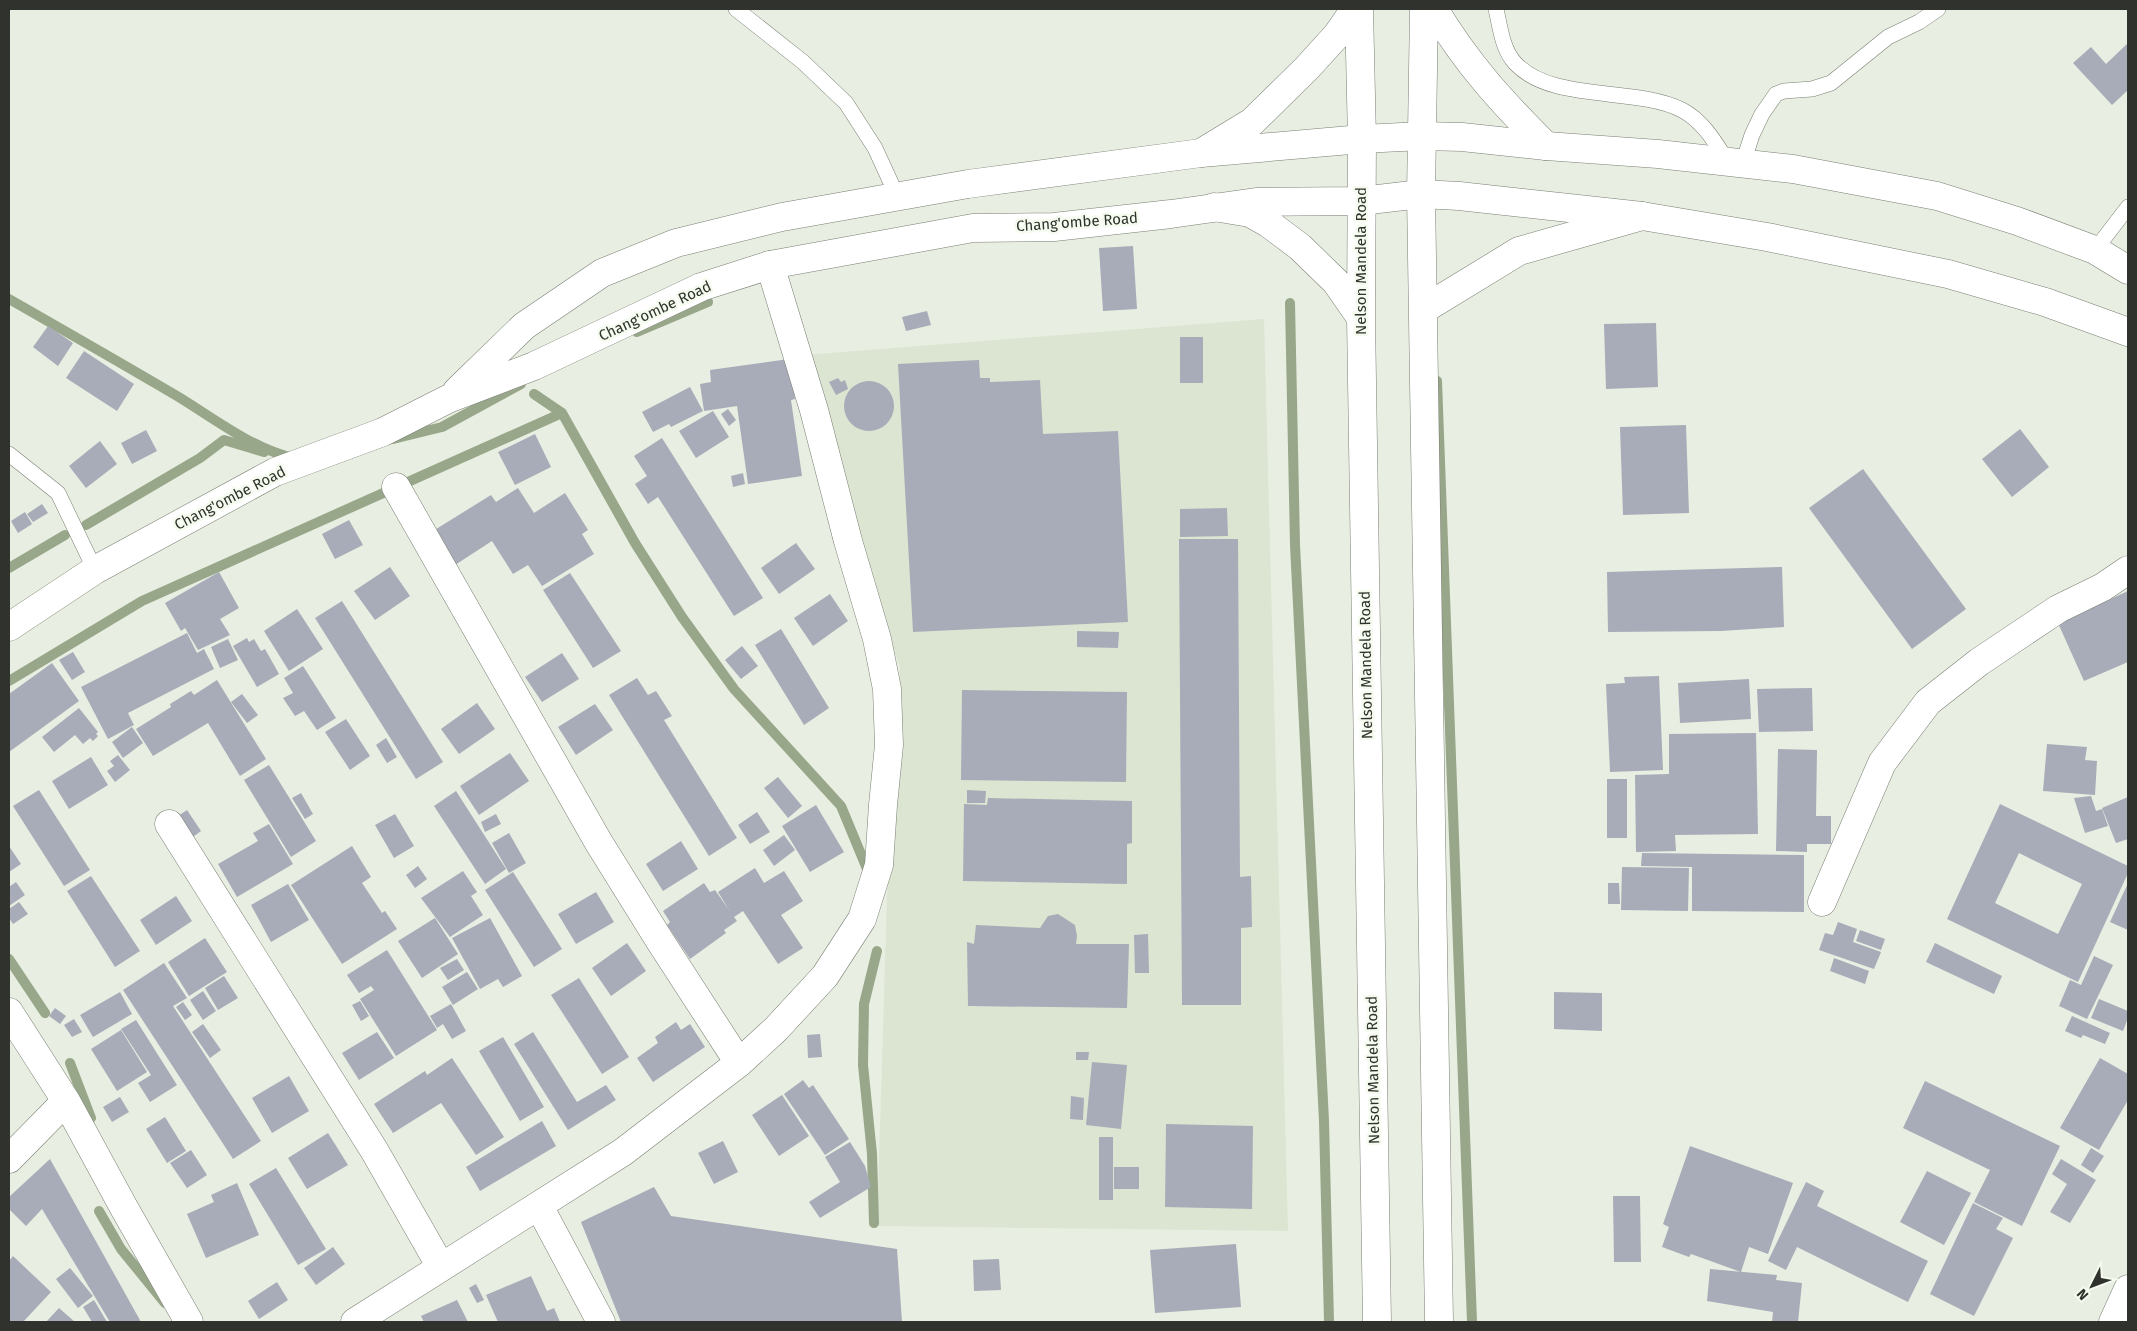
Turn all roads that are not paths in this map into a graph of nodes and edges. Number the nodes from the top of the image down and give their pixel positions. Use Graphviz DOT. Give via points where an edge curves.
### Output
graph roads {
  1 [pos="736,9"];
  2 [pos="1355,9"];
  3 [pos="1359,9"];
  4 [pos="1424,9"];
  5 [pos="1434,9"];
  6 [pos="1496,9"];
  7 [pos="1938,9"];
  8 [pos="1422,136"];
  9 [pos="1362,139"];
  10 [pos="1546,146"];
  11 [pos="1201,153"];
  12 [pos="1735,162"];
  13 [pos="1421,194"];
  14 [pos="897,196"];
  15 [pos="1361,200"];
  16 [pos="1214,207"];
  17 [pos="2128,208"];
  18 [pos="1642,216"];
  19 [pos="2095,250"];
  20 [pos="770,265"];
  21 [pos="2128,270"];
  22 [pos="1424,309"];
  23 [pos="1361,318"];
  24 [pos="2128,332"];
  25 [pos="448,399"];
  26 [pos="9,454"];
  27 [pos="396,487"];
  28 [pos="95,570"];
  29 [pos="2128,570"];
  30 [pos="9,627"];
  31 [pos="169,824"];
  32 [pos="1822,902"];
  33 [pos="9,1012"];
  34 [pos="739,1063"];
  35 [pos="66,1101"];
  36 [pos="9,1159"];
  37 [pos="539,1206"];
  38 [pos="441,1267"];
  39 [pos="2128,1289"];
  40 [pos="190,1322"];
  41 [pos="355,1322"];
  42 [pos="601,1322"];
  43 [pos="1376,1322"];
  44 [pos="1439,1322"];
  45 [pos="2113,1322"];
  1 -- 14 [label="lane" via="803,62 846,103 875,148"];
  2 -- 11 [label="street" via="1337,35 1252,122"];
  3 -- 9 [label="street, Nelson Mandela Road"];
  4 -- 8 [label="street"];
  5 -- 10 [label="street" via="1478,74"];
  6 -- 12 [label="lane" via="1503,39 1514,62 1533,77 1568,88 1656,100 1683,111 1708,131"];
  7 -- 12 [label="lane" via="1888,37 1831,83 1776,94"];
  8 -- 9 [label="street"];
  8 -- 10 [label="street"];
  8 -- 13 [label="street"];
  9 -- 11 [label="street"];
  9 -- 15 [label="street, Nelson Mandela Road"];
  10 -- 12 [label="street"];
  11 -- 14 [label="street"];
  12 -- 19 [label="street" via="1793,168 1937,196"];
  13 -- 15 [label="street, Chang'ombe Road"];
  13 -- 18 [label="street, Chang'ombe Road"];
  13 -- 22 [label="street"];
  14 -- 25 [label="street" via="782,217 676,243 602,273 524,326"];
  15 -- 16 [label="street, Chang'ombe Road" via="1256,202"];
  15 -- 23 [label="street, Nelson Mandela Road"];
  16 -- 20 [label="street, Chang'ombe Road" via="1054,227 973,228"];
  16 -- 23 [label="street" via="1250,213 1268,223 1336,282"];
  17 -- 19 [label="lane"];
  18 -- 22 [label="street" via="1519,251"];
  18 -- 24 [label="street, Chang'ombe Road" via="1767,237 1948,274 2045,302"];
  19 -- 21 [label="street"];
  20 -- 25 [label="street, Chang'ombe Road" via="701,287 542,362"];
  20 -- 34 [label="street" via="877,639 887,689 889,745 879,865 862,919 825,976"];
  22 -- 44 [label="street"];
  23 -- 43 [label="street, Nelson Mandela Road"];
  25 -- 28 [label="street, Chang'ombe Road" via="383,432 275,472"];
  26 -- 28 [label="lane" via="58,492"];
  27 -- 34 [label="street" via="599,843"];
  28 -- 30 [label="street, Chang'ombe Road"];
  29 -- 32 [label="street" via="2050,614 1979,662 1928,702 1882,763"];
  31 -- 38 [label="street" via="374,1150"];
  33 -- 35 [label="street"];
  34 -- 37 [label="street" via="623,1152"];
  35 -- 36 [label="street"];
  35 -- 40 [label="street"];
  37 -- 38 [label="street"];
  37 -- 42 [label="street"];
  38 -- 41 [label="street"];
  39 -- 45 [label="street"];
}
